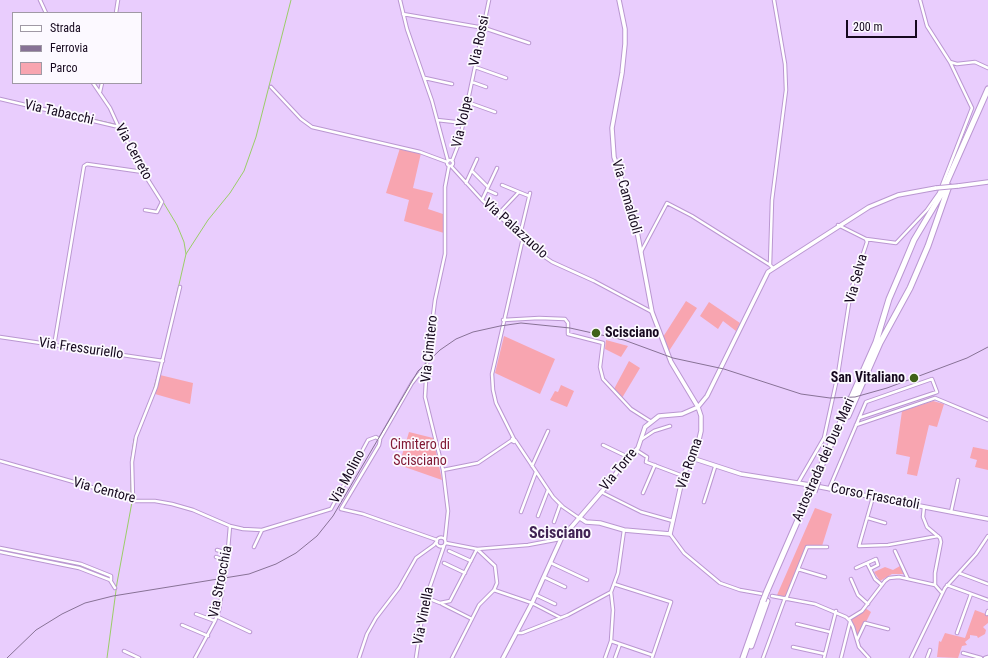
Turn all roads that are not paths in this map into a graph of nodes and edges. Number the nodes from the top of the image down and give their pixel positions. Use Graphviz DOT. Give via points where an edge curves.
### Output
graph roads {
  1 [pos="40,0"];
  2 [pos="118,0"];
  3 [pos="400,0"];
  4 [pos="489,0"];
  5 [pos="619,0"];
  6 [pos="774,0"];
  7 [pos="920,0"];
  8 [pos="46,12"];
  9 [pos="116,12"];
  10 [pos="403,14"];
  11 [pos="484,28"];
  12 [pos="529,43"];
  13 [pos="950,62"];
  14 [pos="475,67"];
  15 [pos="988,68"];
  16 [pos="425,78"];
  17 [pos="506,78"];
  18 [pos="472,82"];
  19 [pos="94,84"];
  20 [pos="102,84"];
  21 [pos="452,84"];
  22 [pos="271,87"];
  23 [pos="486,87"];
  24 [pos="988,89"];
  25 [pos="100,93"];
  26 [pos="988,97"];
  27 [pos="0,99"];
  28 [pos="468,102"];
  29 [pos="495,112"];
  30 [pos="437,120"];
  31 [pos="464,123"];
  32 [pos="119,127"];
  33 [pos="477,159"];
  34 [pos="447,162"];
  35 [pos="452,162"];
  36 [pos="450,166"];
  37 [pos="497,168"];
  38 [pos="472,171"];
  39 [pos="143,172"];
  40 [pos="988,182"];
  41 [pos="466,183"];
  42 [pos="502,185"];
  43 [pos="487,188"];
  44 [pos="519,192"];
  45 [pos="496,194"];
  46 [pos="482,200"];
  47 [pos="145,210"];
  48 [pos="500,216"];
  49 [pos="838,225"];
  50 [pos="521,237"];
  51 [pos="866,239"];
  52 [pos="640,252"];
  53 [pos="771,266"];
  54 [pos="180,287"];
  55 [pos="652,312"];
  56 [pos="503,320"];
  57 [pos="0,337"];
  58 [pos="54,346"];
  59 [pos="163,361"];
  60 [pos="427,364"];
  61 [pos="698,407"];
  62 [pos="859,418"];
  63 [pos="988,420"];
  64 [pos="650,421"];
  65 [pos="856,425"];
  66 [pos="670,426"];
  67 [pos="548,431"];
  68 [pos="641,439"];
  69 [pos="380,440"];
  70 [pos="512,441"];
  71 [pos="604,445"];
  72 [pos="636,450"];
  73 [pos="628,457"];
  74 [pos="692,458"];
  75 [pos="0,461"];
  76 [pos="441,463"];
  77 [pos="655,465"];
  78 [pos="532,466"];
  79 [pos="715,467"];
  80 [pos="449,468"];
  81 [pos="443,471"];
  82 [pos="536,472"];
  83 [pos="683,476"];
  84 [pos="958,480"];
  85 [pos="798,483"];
  86 [pos="818,483"];
  87 [pos="830,488"];
  88 [pos="812,489"];
  89 [pos="548,490"];
  90 [pos="601,492"];
  91 [pos="643,493"];
  92 [pos="874,496"];
  93 [pos="134,501"];
  94 [pos="704,502"];
  95 [pos="560,505"];
  96 [pos="924,507"];
  97 [pos="521,512"];
  98 [pos="951,512"];
  99 [pos="538,516"];
  100 [pos="580,518"];
  101 [pos="868,518"];
  102 [pos="988,519"];
  103 [pos="673,521"];
  104 [pos="554,522"];
  105 [pos="885,523"];
  106 [pos="230,526"];
  107 [pos="262,530"];
  108 [pos="445,530"];
  109 [pos="624,530"];
  110 [pos="670,534"];
  111 [pos="938,536"];
  112 [pos="988,536"];
  113 [pos="440,538"];
  114 [pos="561,539"];
  115 [pos="437,541"];
  116 [pos="446,541"];
  117 [pos="438,545"];
  118 [pos="444,546"];
  119 [pos="254,547"];
  120 [pos="827,547"];
  121 [pos="0,548"];
  122 [pos="428,549"];
  123 [pos="476,549"];
  124 [pos="217,550"];
  125 [pos="450,551"];
  126 [pos="895,551"];
  127 [pos="0,552"];
  128 [pos="441,552"];
  129 [pos="227,553"];
  130 [pos="216,557"];
  131 [pos="227,560"];
  132 [pos="471,561"];
  133 [pos="551,562"];
  134 [pos="444,563"];
  135 [pos="867,563"];
  136 [pos="856,568"];
  137 [pos="798,569"];
  138 [pos="870,569"];
  139 [pos="465,573"];
  140 [pos="959,573"];
  141 [pos="543,577"];
  142 [pos="825,577"];
  143 [pos="851,579"];
  144 [pos="908,579"];
  145 [pos="110,580"];
  146 [pos="587,580"];
  147 [pos="614,584"];
  148 [pos="988,584"];
  149 [pos="882,585"];
  150 [pos="935,585"];
  151 [pos="947,586"];
  152 [pos="565,587"];
  153 [pos="115,588"];
  154 [pos="494,590"];
  155 [pos="611,592"];
  156 [pos="768,593"];
  157 [pos="942,593"];
  158 [pos="971,594"];
  159 [pos="536,595"];
  160 [pos="425,597"];
  161 [pos="785,598"];
  162 [pos="430,600"];
  163 [pos="988,600"];
  164 [pos="424,601"];
  165 [pos="765,601"];
  166 [pos="440,603"];
  167 [pos="532,603"];
  168 [pos="555,604"];
  169 [pos="868,604"];
  170 [pos="836,611"];
  171 [pos="196,614"];
  172 [pos="216,616"];
  173 [pos="560,618"];
  174 [pos="472,619"];
  175 [pos="850,620"];
  176 [pos="215,621"];
  177 [pos="798,624"];
  178 [pos="182,625"];
  179 [pos="888,629"];
  180 [pos="250,632"];
  181 [pos="830,632"];
  182 [pos="518,633"];
  183 [pos="957,633"];
  184 [pos="208,636"];
  185 [pos="857,640"];
  186 [pos="611,641"];
  187 [pos="620,644"];
  188 [pos="793,647"];
  189 [pos="930,650"];
  190 [pos="124,651"];
  191 [pos="963,653"];
  192 [pos="825,654"];
  193 [pos="652,657"];
  194 [pos="988,657"];
  195 [pos="139,658"];
  196 [pos="195,658"];
  197 [pos="359,658"];
  198 [pos="416,658"];
  199 [pos="452,658"];
  200 [pos="503,658"];
  201 [pos="606,658"];
  202 [pos="615,658"];
  203 [pos="743,658"];
  204 [pos="747,658"];
  205 [pos="763,658"];
  206 [pos="824,658"];
  207 [pos="841,658"];
  208 [pos="869,658"];
  209 [pos="911,658"];
  210 [pos="927,658"];
  211 [pos="981,658"];
  212 [pos="985,658"];
  1 -- 8 [label="street"];
  2 -- 9 [label="street"];
  3 -- 10 [label="street"];
  4 -- 11 [label="street, Via Rossi"];
  5 -- 52 [label="street, Via Camaldoli" via="625,29 625,44 612,128 613,148 618,171 634,215"];
  6 -- 53 [label="street" via="785,64 786,90 772,200"];
  7 -- 13 [label="street" via="927,26"];
  10 -- 11 [label="street"];
  10 -- 16 [label="street"];
  11 -- 12 [label="street"];
  11 -- 14 [label="street, Via Rossi"];
  13 -- 15 [label="street" via="975,62"];
  13 -- 51 [label="street" via="972,108 939,193 896,243"];
  14 -- 17 [label="street"];
  14 -- 18 [label="street, Via Rossi"];
  16 -- 21 [label="street"];
  16 -- 30 [label="street"];
  18 -- 23 [label="street"];
  18 -- 28 [label="street, Via Volpe"];
  19 -- 25 [label="street, Via Cerreto"];
  20 -- 25 [label="street"];
  22 -- 34 [label="street" via="312,127 420,152"];
  24 -- 86 [label="highway, Autostrada dei Due Mari" via="942,193 909,252 889,299 876,342"];
  25 -- 32 [label="street, Via Cerreto"];
  26 -- 86 [label="highway, Autostrada dei Due Mari" via="947,191 932,239 910,288 880,343"];
  27 -- 32 [label="street, Via Tabacchi"];
  28 -- 29 [label="street"];
  28 -- 31 [label="street, Via Volpe"];
  30 -- 31 [label="street"];
  30 -- 34 [label="street"];
  31 -- 35 [label="street, Via Volpe"];
  32 -- 39 [label="street, Via Cerreto" via="145,170"];
  33 -- 38 [label="street"];
  34 -- 35 [label="street"];
  34 -- 36 [label="street, Via Palazzuolo"];
  35 -- 36 [label="street, Via Volpe"];
  36 -- 41 [label="street, Via Palazzuolo"];
  36 -- 60 [label="street, Via Cimitero" via="445,187 445,254 435,300"];
  37 -- 43 [label="street"];
  38 -- 41 [label="street"];
  38 -- 43 [label="street"];
  39 -- 47 [label="street, Via Cerreto" via="162,202 157,212"];
  39 -- 58 [label="street" via="87,164 84,166"];
  40 -- 49 [label="street, bridge" via="911,192 886,199 861,210"];
  41 -- 46 [label="street, Via Palazzuolo"];
  42 -- 44 [label="street"];
  43 -- 45 [label="street"];
  43 -- 46 [label="street"];
  44 -- 48 [label="street" via="502,210"];
  44 -- 50 [label="street" via="529,194"];
  46 -- 48 [label="street, Via Palazzuolo"];
  48 -- 50 [label="street, Via Palazzuolo"];
  49 -- 51 [label="street, Via Selva"];
  49 -- 53 [label="street"];
  50 -- 55 [label="street, Via Palazzuolo" via="552,262"];
  50 -- 56 [label="street"];
  51 -- 85 [label="street, Via Selva" via="851,290 838,374 824,438"];
  52 -- 53 [label="street" via="667,203"];
  52 -- 55 [label="street, Via Camaldoli"];
  53 -- 61 [label="street" via="707,396"];
  54 -- 59 [label="street"];
  55 -- 61 [label="street, Via Camaldoli" via="671,362"];
  56 -- 64 [label="street" via="565,319 568,323 568,334 603,343 600,368 603,379 631,409"];
  56 -- 70 [label="street" via="492,374 493,390"];
  57 -- 58 [label="street, Via Fressuriello"];
  58 -- 59 [label="street, Via Fressuriello"];
  59 -- 93 [label="street" via="135,442 131,478"];
  60 -- 69 [label="street" via="412,383"];
  60 -- 76 [label="street, Via Cimitero" via="425,397"];
  61 -- 64 [label="street" via="682,414 659,416"];
  61 -- 74 [label="street, Via Roma" via="701,431"];
  62 -- 62 [label="street" via="866,402 932,379 937,392"];
  62 -- 65 [label="street"];
  63 -- 65 [label="street" via="935,398"];
  64 -- 68 [label="street, Via Torre" via="645,426"];
  65 -- 87 [label="street"];
  66 -- 68 [label="street"];
  67 -- 78 [label="street"];
  68 -- 72 [label="street, Via Torre"];
  69 -- 107 [label="street, Via Molino" via="374,437 368,440 331,509"];
  69 -- 115 [label="street, Via Molino" via="379,446 341,509 363,514"];
  70 -- 78 [label="street"];
  70 -- 80 [label="street" via="478,463"];
  71 -- 73 [label="street"];
  72 -- 73 [label="street, Via Torre"];
  72 -- 77 [label="street" via="647,457 646,462"];
  73 -- 90 [label="street, Via Torre"];
  74 -- 79 [label="street, Corso Frascatoli"];
  74 -- 83 [label="street, Via Roma"];
  75 -- 93 [label="street, Via Centore"];
  76 -- 80 [label="street"];
  76 -- 81 [label="street, Via Cimitero"];
  77 -- 83 [label="street"];
  77 -- 91 [label="street"];
  78 -- 82 [label="street"];
  79 -- 85 [label="street, Corso Frascatoli"];
  79 -- 94 [label="street"];
  80 -- 81 [label="street"];
  81 -- 108 [label="street, Via Cimitero" via="448,518"];
  82 -- 89 [label="street"];
  82 -- 97 [label="street"];
  83 -- 103 [label="street, Via Roma"];
  84 -- 98 [label="street"];
  85 -- 88 [label="street, Corso Frascatoli"];
  86 -- 87 [label="street, Corso Frascatoli"];
  86 -- 88 [label="highway, Autostrada dei Due Mari, bridge"];
  87 -- 92 [label="street, Corso Frascatoli"];
  88 -- 156 [label="highway, Autostrada dei Due Mari"];
  89 -- 95 [label="street"];
  89 -- 99 [label="street"];
  90 -- 100 [label="street, Via Torre"];
  90 -- 103 [label="street" via="641,512"];
  92 -- 96 [label="street, Corso Frascatoli"];
  92 -- 101 [label="street"];
  93 -- 106 [label="street, Via Centore" via="172,504"];
  95 -- 100 [label="street"];
  95 -- 104 [label="street"];
  96 -- 98 [label="street, Corso Frascatoli"];
  96 -- 111 [label="street" via="923,516 928,530"];
  98 -- 102 [label="street, Corso Frascatoli"];
  100 -- 109 [label="street" via="586,522"];
  100 -- 114 [label="street, Via Torre"];
  101 -- 105 [label="street"];
  101 -- 111 [label="street" via="858,546 892,544"];
  103 -- 110 [label="street, Via Roma"];
  106 -- 107 [label="street, Via Molino"];
  106 -- 129 [label="street, Via Strocchia"];
  107 -- 119 [label="street"];
  108 -- 113 [label="street"];
  108 -- 116 [label="street, Via Cimitero"];
  109 -- 110 [label="street"];
  109 -- 147 [label="street" via="620,564"];
  110 -- 156 [label="street" via="684,553 720,583 740,590"];
  111 -- 150 [label="street" via="942,546 935,573"];
  112 -- 140 [label="street"];
  113 -- 115 [label="street"];
  113 -- 116 [label="street"];
  114 -- 123 [label="street" via="528,545"];
  114 -- 133 [label="street, Via Torre"];
  115 -- 117 [label="street"];
  115 -- 122 [label="street"];
  116 -- 118 [label="street, Via Vinella"];
  116 -- 123 [label="street"];
  117 -- 118 [label="street"];
  117 -- 122 [label="street"];
  117 -- 128 [label="street"];
  118 -- 128 [label="street, Via Vinella"];
  120 -- 137 [label="street" via="807,547"];
  121 -- 145 [label="street" via="68,561 111,576"];
  122 -- 197 [label="street" via="416,558 399,588 372,623"];
  123 -- 132 [label="street"];
  123 -- 154 [label="street" via="490,560 497,570"];
  124 -- 129 [label="street"];
  125 -- 132 [label="street"];
  126 -- 144 [label="street"];
  127 -- 145 [label="street" via="75,567"];
  128 -- 160 [label="street, Via Vinella"];
  129 -- 131 [label="street, Via Strocchia"];
  130 -- 131 [label="street"];
  131 -- 172 [label="street, Via Strocchia"];
  132 -- 139 [label="street"];
  133 -- 141 [label="street, Via Torre"];
  133 -- 146 [label="street"];
  134 -- 139 [label="street"];
  135 -- 136 [label="street"];
  135 -- 138 [label="street"];
  135 -- 138 [label="street" via="876,559 878,565"];
  137 -- 142 [label="street"];
  137 -- 161 [label="street"];
  138 -- 149 [label="street"];
  139 -- 166 [label="street" via="452,599"];
  140 -- 148 [label="street"];
  140 -- 151 [label="street"];
  141 -- 152 [label="street"];
  141 -- 159 [label="street, Via Torre"];
  143 -- 169 [label="street" via="858,595"];
  144 -- 149 [label="street" via="894,577"];
  144 -- 150 [label="street"];
  145 -- 153 [label="street"];
  147 -- 155 [label="street"];
  147 -- 193 [label="street" via="671,602"];
  149 -- 169 [label="street"];
  150 -- 157 [label="street"];
  151 -- 157 [label="street"];
  151 -- 158 [label="street"];
  154 -- 167 [label="street"];
  154 -- 174 [label="street" via="481,602"];
  155 -- 173 [label="street"];
  155 -- 186 [label="street"];
  156 -- 161 [label="street"];
  156 -- 165 [label="highway, Autostrada dei Due Mari"];
  157 -- 209 [label="street"];
  158 -- 163 [label="street"];
  158 -- 183 [label="street"];
  159 -- 167 [label="street, Via Torre"];
  159 -- 168 [label="street"];
  160 -- 162 [label="street"];
  160 -- 164 [label="street, Via Vinella"];
  161 -- 170 [label="street"];
  161 -- 205 [label="street"];
  162 -- 164 [label="street"];
  162 -- 166 [label="street"];
  164 -- 198 [label="street, Via Vinella"];
  165 -- 203 [label="highway, Autostrada dei Due Mari"];
  165 -- 204 [label="highway, Autostrada dei Due Mari"];
  166 -- 174 [label="street"];
  167 -- 173 [label="street"];
  167 -- 182 [label="street, Via Torre"];
  169 -- 175 [label="street"];
  170 -- 175 [label="street"];
  170 -- 181 [label="street"];
  171 -- 176 [label="street"];
  172 -- 176 [label="street, Via Strocchia"];
  172 -- 180 [label="street"];
  173 -- 182 [label="street"];
  174 -- 199 [label="street"];
  175 -- 185 [label="street"];
  175 -- 207 [label="street"];
  176 -- 184 [label="street, Via Strocchia"];
  177 -- 181 [label="street"];
  178 -- 184 [label="street"];
  179 -- 185 [label="street" via="865,622"];
  181 -- 192 [label="street"];
  182 -- 200 [label="street, Via Torre"];
  184 -- 196 [label="street, Via Strocchia"];
  185 -- 208 [label="street" via="859,647"];
  186 -- 187 [label="street"];
  186 -- 201 [label="street"];
  187 -- 193 [label="street"];
  187 -- 202 [label="street"];
  188 -- 192 [label="street"];
  189 -- 210 [label="street"];
  190 -- 195 [label="street"];
  191 -- 211 [label="street"];
  192 -- 206 [label="street"];
  194 -- 212 [label="street"];
}
